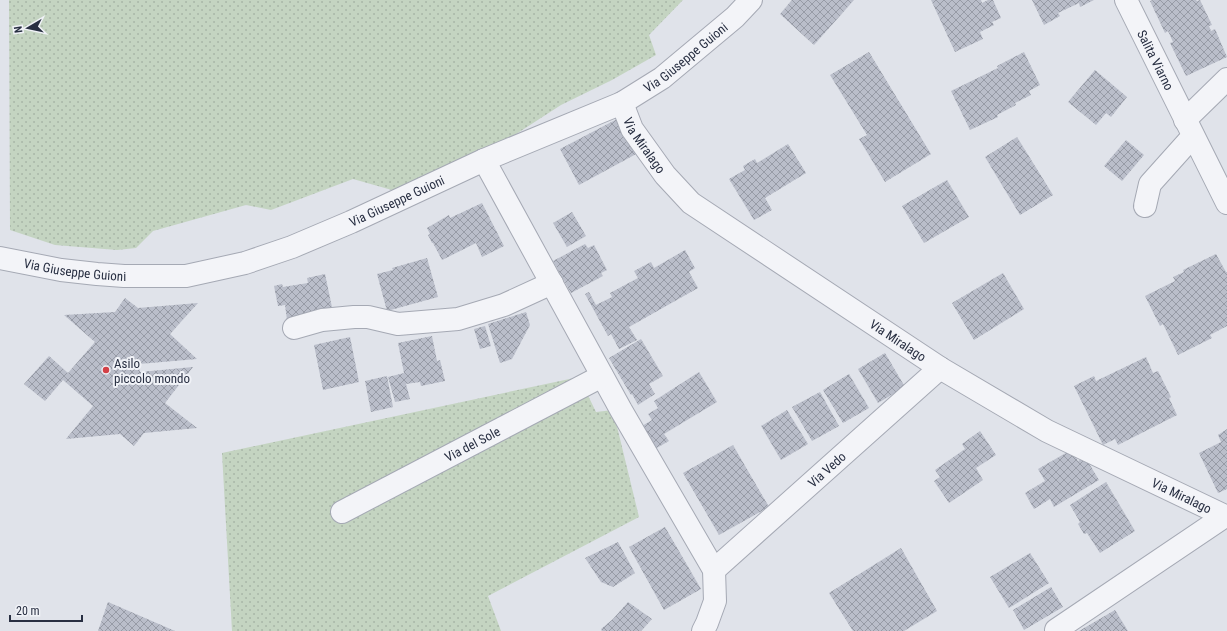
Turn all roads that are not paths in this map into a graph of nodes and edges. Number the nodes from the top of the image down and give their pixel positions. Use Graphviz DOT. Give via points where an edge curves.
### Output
graph roads {
  1 [pos="751,0"];
  2 [pos="1126,0"];
  3 [pos="1227,79"];
  4 [pos="622,103"];
  5 [pos="1189,128"];
  6 [pos="484,160"];
  7 [pos="1227,203"];
  8 [pos="1145,206"];
  9 [pos="0,258"];
  10 [pos="552,283"];
  11 [pos="294,328"];
  12 [pos="940,368"];
  13 [pos="602,376"];
  14 [pos="342,512"];
  15 [pos="1226,516"];
  16 [pos="714,570"];
  17 [pos="1056,630"];
  18 [pos="703,631"];
  1 -- 4 [label="street, Via Giuseppe Guioni" via="735,17 662,78"];
  2 -- 5 [label="street, Salita Viarno"];
  3 -- 5 [label="street"];
  4 -- 6 [label="street, Via Giuseppe Guioni"];
  4 -- 12 [label="street, Via Miralago" via="632,129 665,175 691,204"];
  5 -- 7 [label="street, Salita Viarno"];
  5 -- 8 [label="street" via="1150,184"];
  6 -- 9 [label="street, Via Giuseppe Guioni" via="292,247 245,263 186,276 90,273"];
  6 -- 10 [label="street"];
  10 -- 11 [label="street" via="504,305 458,319 398,324 368,317 354,317 322,320"];
  10 -- 13 [label="street"];
  12 -- 15 [label="street, Via Miralago" via="1047,431"];
  12 -- 16 [label="street, Via Vedo"];
  13 -- 14 [label="street, Via del Sole"];
  13 -- 16 [label="street"];
  15 -- 17 [label="street, Via Miralago"];
  16 -- 18 [label="street" via="715,601"];
}
